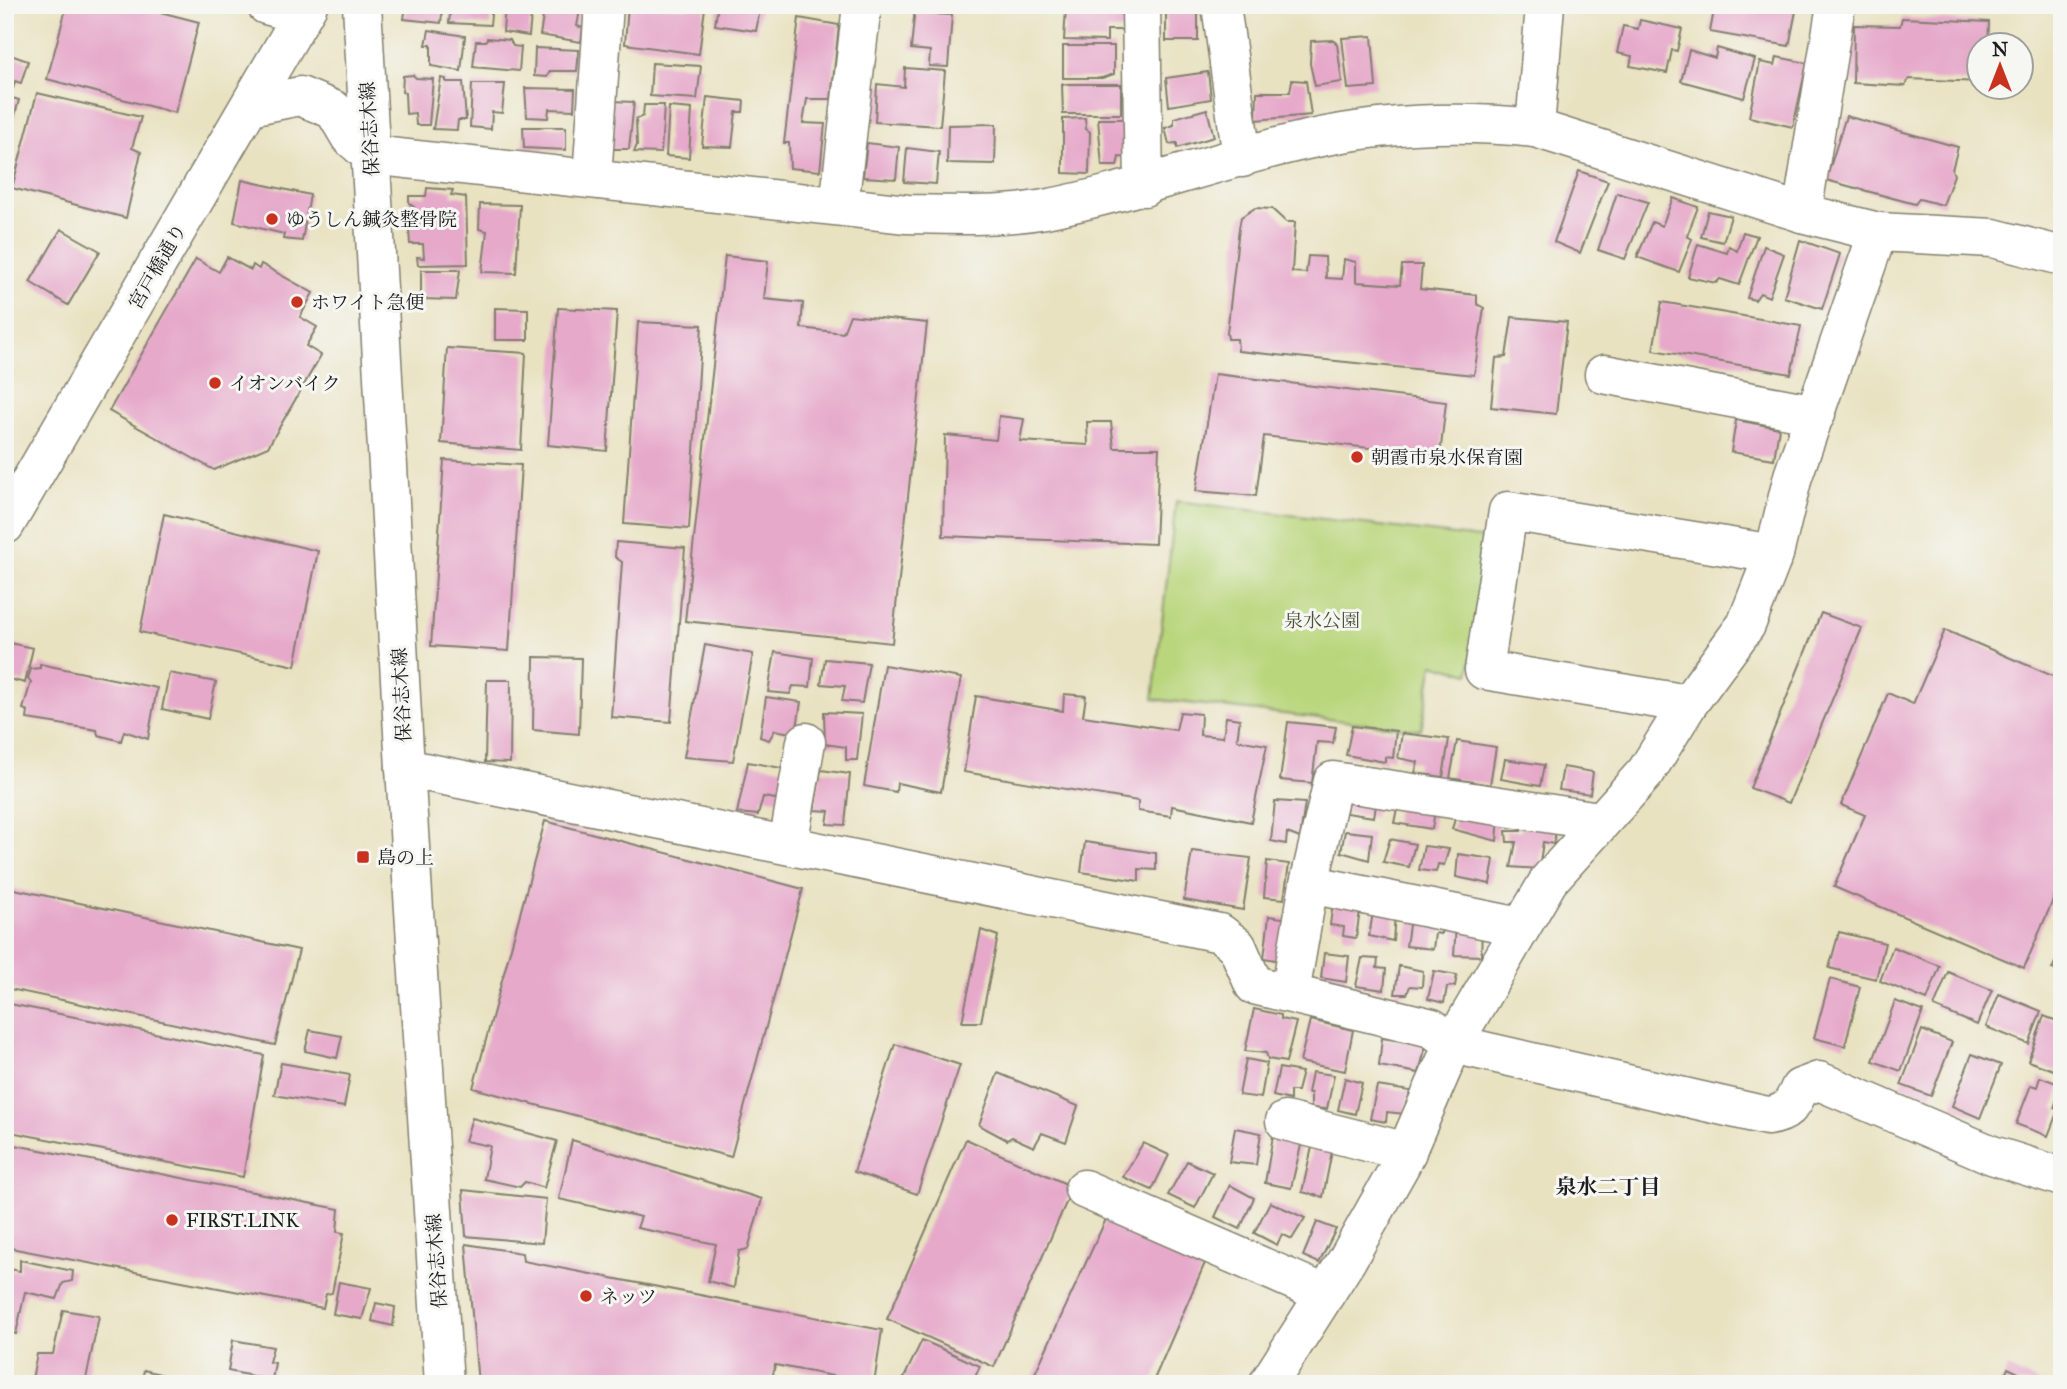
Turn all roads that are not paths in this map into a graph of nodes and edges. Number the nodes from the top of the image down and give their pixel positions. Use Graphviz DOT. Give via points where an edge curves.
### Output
graph roads {
  1 [pos="266,5"];
  2 [pos="362,5"];
  3 [pos="604,5"];
  4 [pos="862,5"];
  5 [pos="1142,5"];
  6 [pos="1221,5"];
  7 [pos="1545,5"];
  8 [pos="1836,5"];
  9 [pos="305,10"];
  10 [pos="251,106"];
  11 [pos="1535,128"];
  12 [pos="371,155"];
  13 [pos="1242,158"];
  14 [pos="592,177"];
  15 [pos="1144,187"];
  16 [pos="839,206"];
  17 [pos="1802,213"];
  18 [pos="1878,233"];
  19 [pos="2062,256"];
  20 [pos="1604,374"];
  21 [pos="1816,414"];
  22 [pos="5,525"];
  23 [pos="1774,554"];
  24 [pos="1688,704"];
  25 [pos="806,742"];
  26 [pos="405,768"];
  27 [pos="1599,821"];
  28 [pos="788,845"];
  29 [pos="1309,884"];
  30 [pos="1521,927"];
  31 [pos="1290,993"];
  32 [pos="1453,1044"];
  33 [pos="1285,1121"];
  34 [pos="1407,1152"];
  35 [pos="2062,1177"];
  36 [pos="1084,1189"];
  37 [pos="1325,1294"];
  38 [pos="444,1384"];
  39 [pos="1268,1384"];
  1 -- 9 [label="street"];
  2 -- 12 [label="street, 保谷志木線"];
  3 -- 14 [label="street"];
  4 -- 16 [label="street"];
  5 -- 15 [label="street"];
  6 -- 13 [label="street"];
  7 -- 11 [label="street"];
  8 -- 17 [label="street"];
  9 -- 10 [label="street, 宮戸橋通り"];
  10 -- 12 [label="street" via="300,96 334,110 350,137"];
  10 -- 22 [label="street, 宮戸橋通り"];
  11 -- 13 [label="street" via="1440,124 1364,129"];
  11 -- 17 [label="street"];
  12 -- 14 [label="street"];
  12 -- 26 [label="street, 保谷志木線"];
  13 -- 15 [label="street"];
  14 -- 16 [label="street"];
  15 -- 16 [label="street" via="1043,209 982,216"];
  17 -- 18 [label="street"];
  18 -- 19 [label="street" via="1993,238"];
  18 -- 21 [label="street"];
  20 -- 21 [label="street"];
  21 -- 23 [label="street" via="1793,476"];
  23 -- 24 [label="street" via="1746,625"];
  23 -- 24 [label="street" via="1508,511 1484,670"];
  24 -- 27 [label="street" via="1646,772"];
  25 -- 28 [label="street"];
  26 -- 28 [label="street"];
  26 -- 38 [label="street, 保谷志木線"];
  27 -- 29 [label="street" via="1333,782"];
  27 -- 30 [label="street" via="1549,880"];
  28 -- 31 [label="street" via="1220,933 1237,946 1254,985"];
  29 -- 30 [label="street"];
  29 -- 31 [label="street"];
  30 -- 32 [label="street"];
  31 -- 32 [label="street" via="1432,1028"];
  32 -- 34 [label="street"];
  32 -- 35 [label="street" via="1767,1116 1780,1115 1790,1108 1800,1088 1819,1081 1992,1155"];
  33 -- 34 [label="street"];
  34 -- 37 [label="street"];
  36 -- 37 [label="street"];
  37 -- 39 [label="street"];
}
